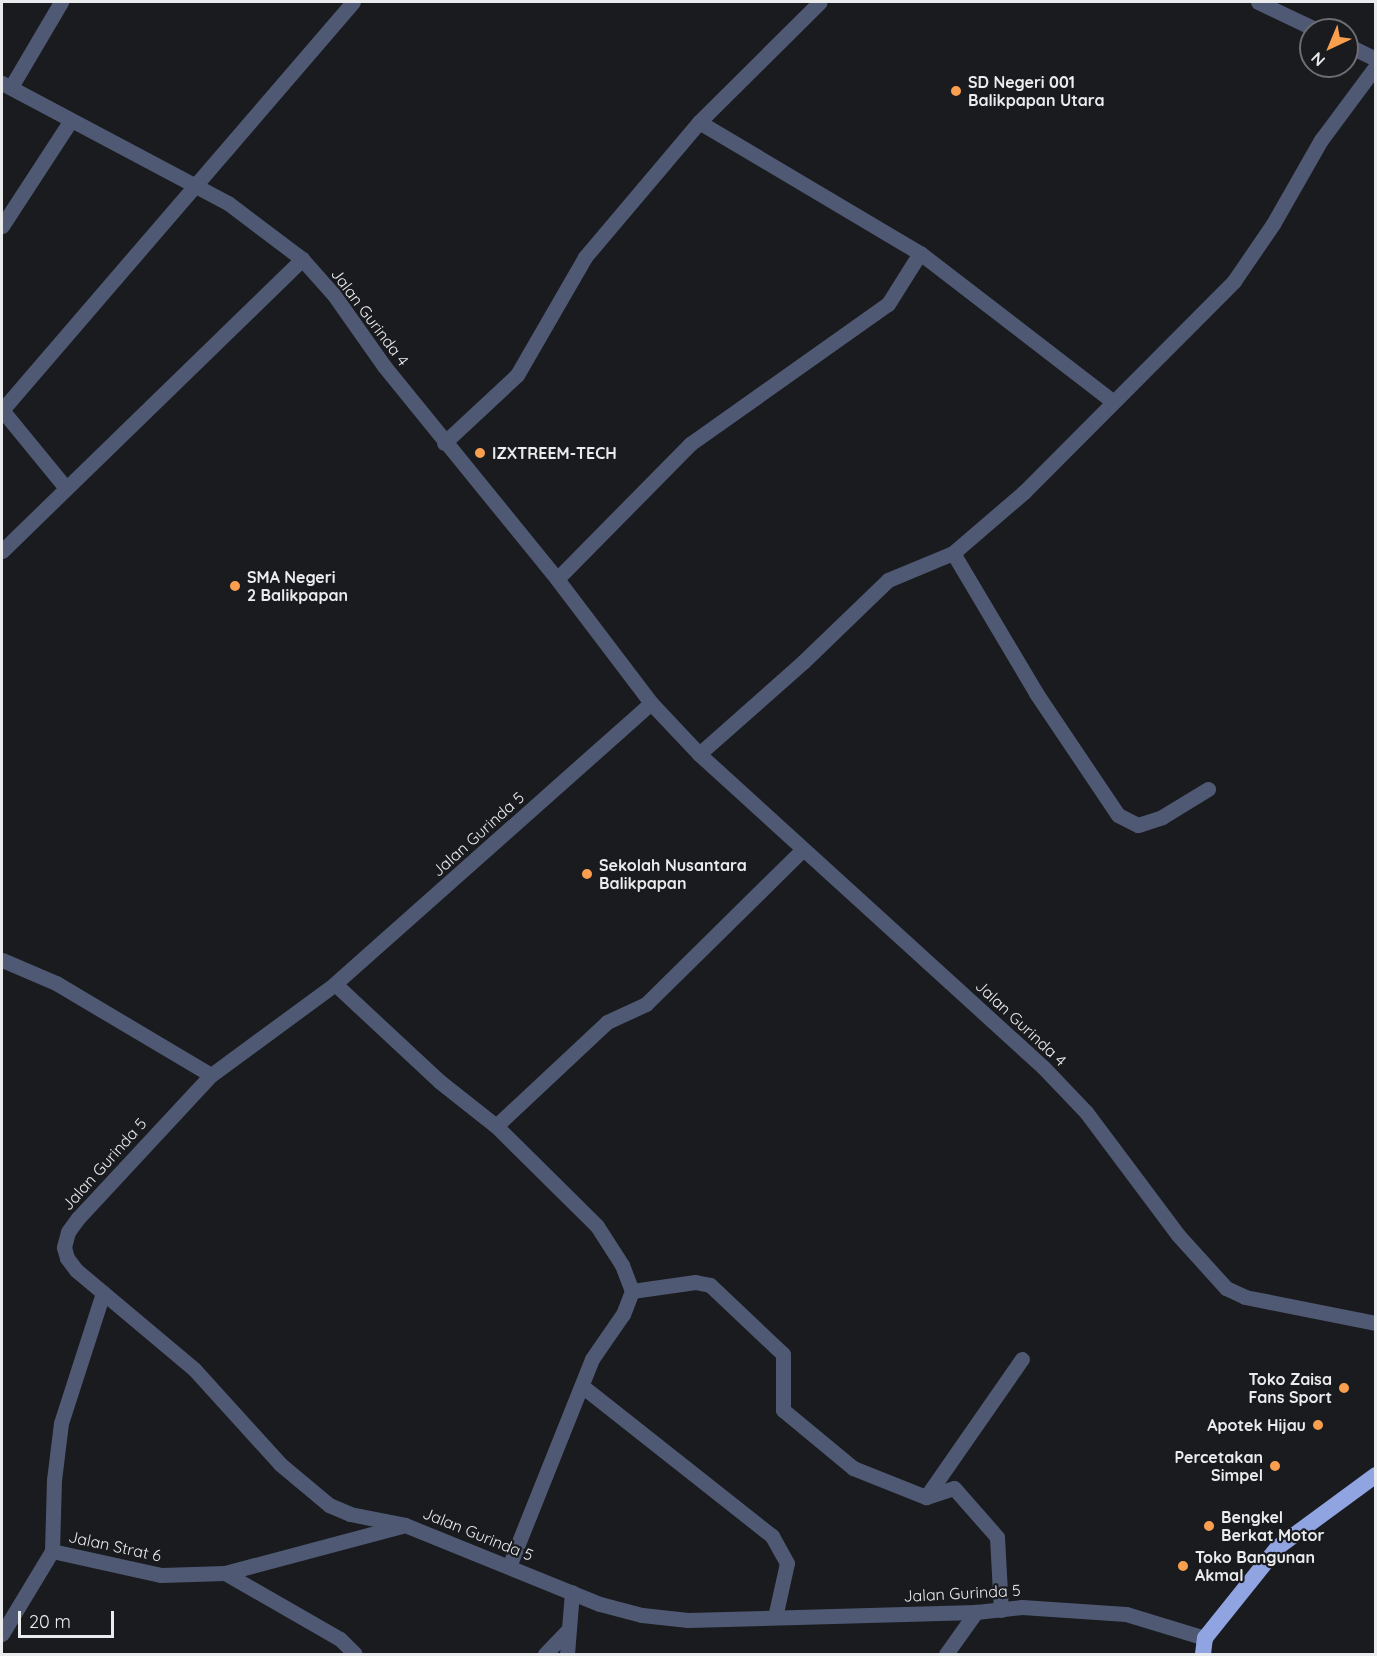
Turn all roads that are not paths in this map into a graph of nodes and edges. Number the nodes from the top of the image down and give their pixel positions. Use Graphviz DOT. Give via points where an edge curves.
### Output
graph roads {
  1 [pos="61,2"];
  2 [pos="353,2"];
  3 [pos="820,2"];
  4 [pos="1258,2"];
  5 [pos="1299,21"];
  6 [pos="1359,51"];
  7 [pos="1376,59"];
  8 [pos="1376,66"];
  9 [pos="7,85"];
  10 [pos="71,120"];
  11 [pos="699,122"];
  12 [pos="193,184"];
  13 [pos="2,226"];
  14 [pos="920,253"];
  15 [pos="302,259"];
  16 [pos="1111,400"];
  17 [pos="2,410"];
  18 [pos="444,442"];
  19 [pos="65,486"];
  20 [pos="2,551"];
  21 [pos="953,553"];
  22 [pos="557,579"];
  23 [pos="651,703"];
  24 [pos="699,754"];
  25 [pos="1208,789"];
  26 [pos="802,850"];
  27 [pos="2,960"];
  28 [pos="335,984"];
  29 [pos="211,1074"];
  30 [pos="496,1126"];
  31 [pos="632,1291"];
  32 [pos="103,1293"];
  33 [pos="1376,1323"];
  34 [pos="1022,1359"];
  35 [pos="582,1386"];
  36 [pos="1376,1475"];
  37 [pos="926,1497"];
  38 [pos="405,1525"];
  39 [pos="52,1551"];
  40 [pos="509,1566"];
  41 [pos="225,1573"];
  42 [pos="572,1592"];
  43 [pos="1001,1610"];
  44 [pos="976,1612"];
  45 [pos="775,1617"];
  46 [pos="568,1630"];
  47 [pos="2,1634"];
  48 [pos="1204,1646"];
  49 [pos="951,1652"];
  50 [pos="355,1654"];
  51 [pos="545,1654"];
  52 [pos="567,1654"];
  1 -- 9 [label="street"];
  2 -- 12 [label="street"];
  3 -- 11 [label="street"];
  4 -- 5 [label="street"];
  6 -- 7 [label="street"];
  8 -- 16 [label="street" via="1321,140 1273,224 1234,281"];
  9 -- 10 [label="street, Jalan Gurinda 4"];
  10 -- 12 [label="street, Jalan Gurinda 4"];
  10 -- 13 [label="street"];
  11 -- 14 [label="street"];
  11 -- 18 [label="street" via="585,257 517,375"];
  12 -- 15 [label="street, Jalan Gurinda 4" via="228,203"];
  12 -- 17 [label="street"];
  14 -- 16 [label="street"];
  14 -- 22 [label="street" via="888,304 690,444"];
  15 -- 18 [label="street, Jalan Gurinda 4" via="334,295"];
  15 -- 19 [label="street"];
  16 -- 21 [label="street" via="1024,492"];
  17 -- 19 [label="street"];
  18 -- 22 [label="street, Jalan Gurinda 4"];
  19 -- 20 [label="street"];
  21 -- 24 [label="street" via="888,580"];
  21 -- 25 [label="street" via="1036,693 1118,815 1138,825 1162,817"];
  22 -- 23 [label="street, Jalan Gurinda 4"];
  23 -- 24 [label="street, Jalan Gurinda 4"];
  23 -- 28 [label="street, Jalan Gurinda 5"];
  24 -- 26 [label="street, Jalan Gurinda 4"];
  26 -- 30 [label="street" via="646,1004 608,1022"];
  26 -- 33 [label="street, Jalan Gurinda 4" via="1065,1090 1178,1235 1226,1288 1245,1297"];
  27 -- 29 [label="street" via="56,983"];
  28 -- 29 [label="street, Jalan Gurinda 5"];
  28 -- 30 [label="street" via="439,1081"];
  29 -- 32 [label="street, Jalan Gurinda 5" via="68,1232 64,1247 67,1258"];
  30 -- 31 [label="street" via="597,1226"];
  31 -- 35 [label="street" via="623,1314 592,1359"];
  31 -- 37 [label="street" via="695,1282 710,1286 783,1354 783,1410 853,1468"];
  32 -- 38 [label="street, Jalan Gurinda 5" via="194,1369 280,1464 312,1493 350,1514"];
  32 -- 39 [label="street" via="61,1423"];
  34 -- 37 [label="street"];
  35 -- 40 [label="street"];
  35 -- 45 [label="street" via="772,1536 787,1563"];
  36 -- 48 [label="highway" via="1278,1547"];
  37 -- 43 [label="street" via="954,1488 997,1537"];
  38 -- 40 [label="street, Jalan Gurinda 5"];
  38 -- 41 [label="street, Jalan Strat 6"];
  39 -- 41 [label="street, Jalan Strat 6" via="161,1575"];
  39 -- 47 [label="street, Jalan Strat 6"];
  40 -- 42 [label="street, Jalan Gurinda 5"];
  41 -- 50 [label="street" via="340,1639"];
  42 -- 45 [label="street, Jalan Gurinda 5" via="642,1615 688,1620"];
  42 -- 46 [label="street"];
  43 -- 44 [label="street, Jalan Gurinda 5"];
  43 -- 48 [label="street, Jalan Gurinda 5" via="1022,1607 1126,1614"];
  44 -- 45 [label="street, Jalan Gurinda 5"];
  44 -- 49 [label="street"];
  46 -- 51 [label="street"];
  46 -- 52 [label="street"];
}
